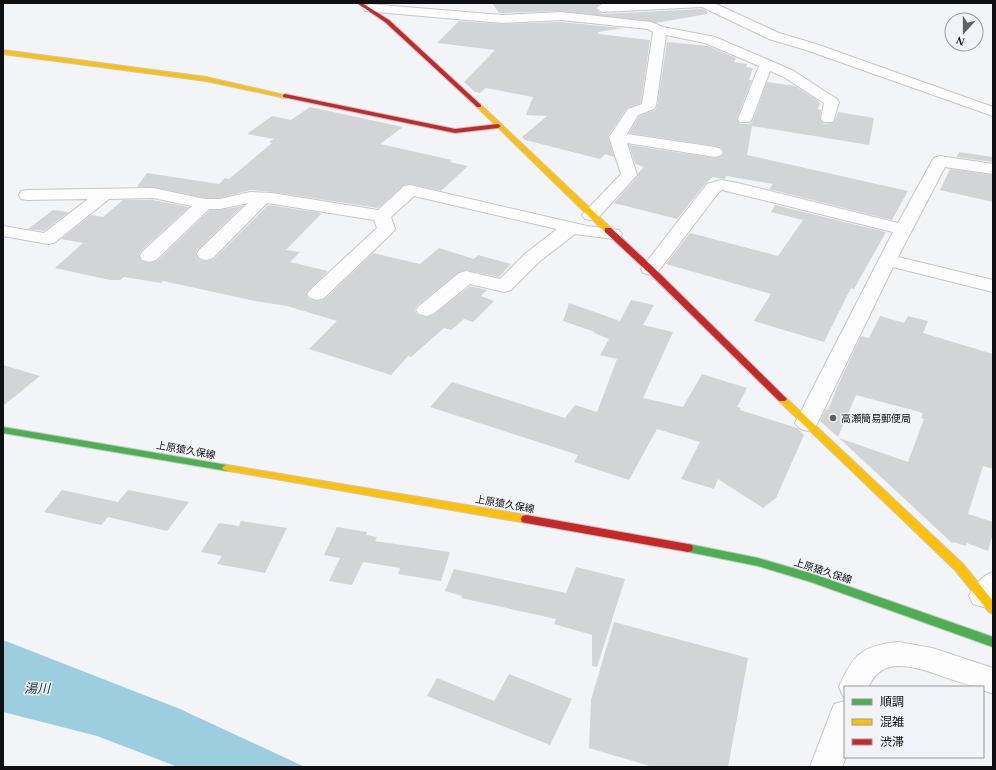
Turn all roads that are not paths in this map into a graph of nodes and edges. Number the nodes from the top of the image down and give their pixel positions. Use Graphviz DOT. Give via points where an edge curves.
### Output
graph roads {
  1 [pos="453,3"];
  2 [pos="705,3"];
  3 [pos="364,6"];
  4 [pos="660,30"];
  5 [pos="3,52"];
  6 [pos="766,64"];
  7 [pos="993,112"];
  8 [pos="745,119"];
  9 [pos="828,119"];
  10 [pos="498,126"];
  11 [pos="617,137"];
  12 [pos="715,152"];
  13 [pos="993,169"];
  14 [pos="106,193"];
  15 [pos="27,195"];
  16 [pos="262,198"];
  17 [pos="205,204"];
  18 [pos="591,215"];
  19 [pos="382,216"];
  20 [pos="572,227"];
  21 [pos="902,229"];
  22 [pos="3,232"];
  23 [pos="613,234"];
  24 [pos="206,254"];
  25 [pos="148,256"];
  26 [pos="889,260"];
  27 [pos="650,269"];
  28 [pos="993,286"];
  29 [pos="317,294"];
  30 [pos="426,310"];
  31 [pos="807,423"];
  32 [pos="3,430"];
  33 [pos="990,596"];
  34 [pos="993,642"];
  35 [pos="993,681"];
  36 [pos="854,686"];
  37 [pos="844,717"];
  38 [pos="826,767"];
  1 -- 2 [label="street" via="464,7 490,9 634,8"];
  2 -- 7 [label="street" via="774,36"];
  3 -- 4 [label="street" via="502,19 561,16 630,23"];
  3 -- 10 [label="street" via="387,21 434,63"];
  4 -- 6 [label="street" via="710,40"];
  4 -- 11 [label="street" via="649,106 633,112"];
  5 -- 10 [label="street" via="206,79 454,131"];
  6 -- 8 [label="street"];
  6 -- 9 [label="street" via="787,73 832,102"];
  10 -- 18 [label="street"];
  11 -- 12 [label="street"];
  11 -- 18 [label="street" via="629,175"];
  13 -- 21 [label="street" via="940,161"];
  14 -- 15 [label="street"];
  14 -- 17 [label="street" via="153,193"];
  14 -- 22 [label="street" via="48,239"];
  16 -- 17 [label="street" via="250,197 220,204"];
  16 -- 19 [label="street"];
  16 -- 24 [label="street"];
  17 -- 25 [label="street"];
  18 -- 23 [label="street"];
  19 -- 20 [label="street" via="410,190"];
  19 -- 29 [label="street" via="386,228"];
  20 -- 23 [label="street"];
  20 -- 30 [label="street" via="534,257 504,286 466,277"];
  21 -- 26 [label="street"];
  21 -- 27 [label="street" via="721,185 713,188"];
  23 -- 27 [label="street"];
  26 -- 28 [label="street"];
  26 -- 31 [label="street" via="848,335"];
  27 -- 31 [label="street"];
  31 -- 33 [label="street"];
  32 -- 34 [label="street, 上原猿久保線" via="662,542 744,559 814,578"];
  35 -- 36 [label="street" via="936,661 912,655 890,655 871,661 859,674"];
  37 -- 38 [label="street"];
}
